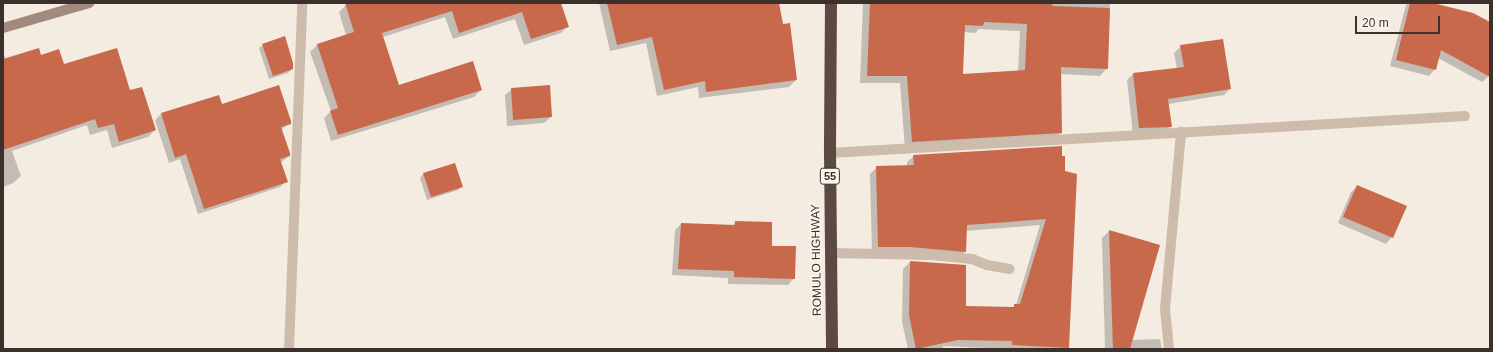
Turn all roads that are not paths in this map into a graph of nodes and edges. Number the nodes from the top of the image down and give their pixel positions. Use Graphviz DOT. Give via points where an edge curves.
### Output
graph roads {
  1 [pos="88,3"];
  2 [pos="302,3"];
  3 [pos="831,3"];
  4 [pos="3,28"];
  5 [pos="1465,116"];
  6 [pos="1180,132"];
  7 [pos="830,153"];
  8 [pos="831,253"];
  9 [pos="1010,269"];
  10 [pos="290,349"];
  11 [pos="832,349"];
  12 [pos="1169,349"];
  1 -- 4 [label="street"];
  2 -- 10 [label="street"];
  3 -- 7 [label="highway, ROMULO HIGHWAY / 55"];
  5 -- 6 [label="street"];
  6 -- 7 [label="street"];
  6 -- 12 [label="street" via="1165,309"];
  7 -- 8 [label="highway, ROMULO HIGHWAY / 55"];
  8 -- 9 [label="street" via="932,255 972,259"];
  8 -- 11 [label="highway, ROMULO HIGHWAY / 55"];
}
